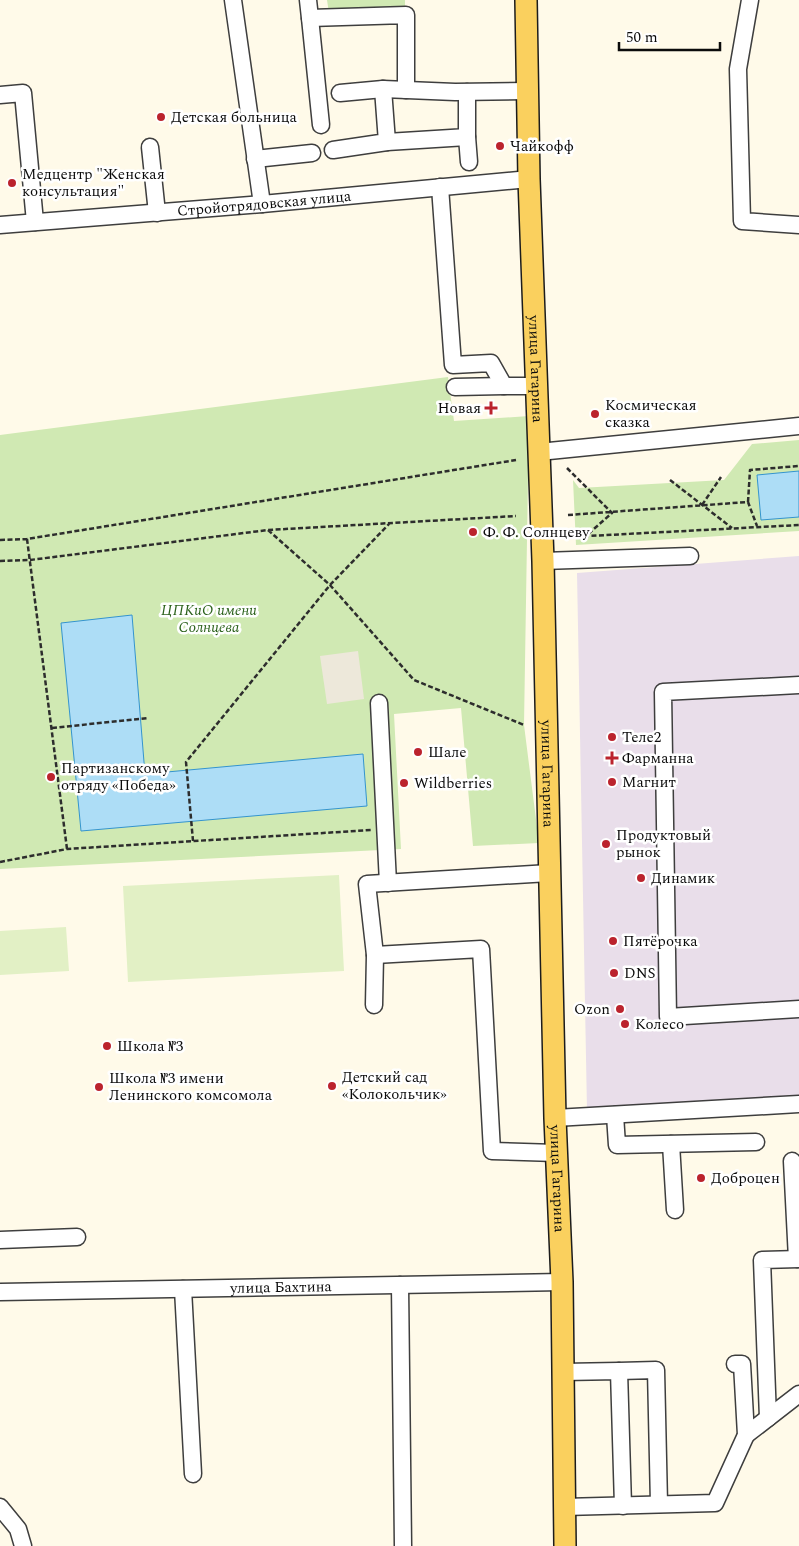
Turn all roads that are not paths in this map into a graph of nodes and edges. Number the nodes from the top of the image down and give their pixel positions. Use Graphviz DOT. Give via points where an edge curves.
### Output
graph roads {
  1 [pos="233,0"];
  2 [pos="308,0"];
  3 [pos="526,0"];
  4 [pos="750,0"];
  5 [pos="310,18"];
  6 [pos="383,89"];
  7 [pos="406,90"];
  8 [pos="527,91"];
  9 [pos="340,92"];
  10 [pos="467,92"];
  11 [pos="0,95"];
  12 [pos="321,126"];
  13 [pos="467,137"];
  14 [pos="388,142"];
  15 [pos="150,147"];
  16 [pos="333,150"];
  17 [pos="312,153"];
  18 [pos="255,159"];
  19 [pos="469,162"];
  20 [pos="529,179"];
  21 [pos="440,187"];
  22 [pos="262,204"];
  23 [pos="157,212"];
  24 [pos="35,222"];
  25 [pos="0,224"];
  26 [pos="799,225"];
  27 [pos="504,386"];
  28 [pos="536,386"];
  29 [pos="455,387"];
  30 [pos="799,426"];
  31 [pos="539,452"];
  32 [pos="690,556"];
  33 [pos="543,562"];
  34 [pos="799,684"];
  35 [pos="379,703"];
  36 [pos="549,873"];
  37 [pos="388,883"];
  38 [pos="375,955"];
  39 [pos="374,1005"];
  40 [pos="799,1009"];
  41 [pos="799,1104"];
  42 [pos="615,1115"];
  43 [pos="554,1118"];
  44 [pos="756,1142"];
  45 [pos="671,1144"];
  46 [pos="556,1153"];
  47 [pos="792,1161"];
  48 [pos="675,1210"];
  49 [pos="77,1237"];
  50 [pos="0,1240"];
  51 [pos="798,1259"];
  52 [pos="562,1282"];
  53 [pos="400,1285"];
  54 [pos="183,1289"];
  55 [pos="0,1292"];
  56 [pos="735,1364"];
  57 [pos="563,1372"];
  58 [pos="619,1372"];
  59 [pos="799,1394"];
  60 [pos="768,1418"];
  61 [pos="746,1434"];
  62 [pos="193,1474"];
  63 [pos="660,1504"];
  64 [pos="623,1506"];
  65 [pos="0,1507"];
  66 [pos="564,1507"];
  67 [pos="23,1546"];
  68 [pos="403,1546"];
  69 [pos="565,1546"];
  1 -- 18 [label="street"];
  2 -- 5 [label="street"];
  3 -- 8 [label="main road, улица Гагарина"];
  4 -- 26 [label="street" via="738,68 742,221"];
  5 -- 7 [label="street" via="406,15"];
  5 -- 12 [label="street"];
  6 -- 7 [label="street"];
  6 -- 9 [label="street"];
  6 -- 14 [label="street"];
  7 -- 10 [label="street"];
  8 -- 10 [label="street"];
  8 -- 20 [label="main road, улица Гагарина"];
  10 -- 13 [label="street"];
  11 -- 24 [label="street" via="23,93"];
  13 -- 14 [label="street"];
  13 -- 19 [label="street"];
  14 -- 16 [label="street"];
  15 -- 23 [label="street"];
  17 -- 18 [label="street"];
  18 -- 22 [label="street"];
  20 -- 21 [label="street, Стройотрядовская улица"];
  20 -- 28 [label="main road, улица Гагарина"];
  21 -- 22 [label="street, Стройотрядовская улица"];
  21 -- 27 [label="street" via="453,365 491,363"];
  22 -- 23 [label="street, Стройотрядовская улица"];
  23 -- 24 [label="street, Стройотрядовская улица"];
  24 -- 25 [label="street, Стройотрядовская улица"];
  27 -- 28 [label="street"];
  27 -- 29 [label="street"];
  28 -- 31 [label="main road, улица Гагарина"];
  30 -- 31 [label="street"];
  31 -- 33 [label="main road, улица Гагарина"];
  32 -- 33 [label="street"];
  33 -- 36 [label="main road, улица Гагарина"];
  34 -- 40 [label="street" via="663,692 668,1017"];
  35 -- 37 [label="street"];
  36 -- 37 [label="street"];
  36 -- 43 [label="main road, улица Гагарина"];
  37 -- 38 [label="street" via="367,884"];
  38 -- 39 [label="street"];
  38 -- 46 [label="street" via="480,949 492,1151"];
  41 -- 42 [label="street"];
  42 -- 43 [label="street"];
  42 -- 45 [label="street" via="617,1145"];
  43 -- 46 [label="main road, улица Гагарина"];
  44 -- 45 [label="street"];
  45 -- 48 [label="street"];
  46 -- 52 [label="main road, улица Гагарина"];
  47 -- 51 [label="street"];
  49 -- 50 [label="street"];
  51 -- 60 [label="street" via="762,1260"];
  52 -- 53 [label="street, улица Бахтина"];
  52 -- 57 [label="main road, улица Гагарина"];
  53 -- 54 [label="street, улица Бахтина"];
  53 -- 68 [label="street"];
  54 -- 55 [label="street, улица Бахтина"];
  54 -- 62 [label="street"];
  56 -- 61 [label="street" via="742,1364"];
  57 -- 58 [label="street"];
  57 -- 66 [label="main road, улица Гагарина"];
  58 -- 63 [label="street" via="661,1370"];
  58 -- 64 [label="street"];
  59 -- 60 [label="street"];
  60 -- 61 [label="street"];
  61 -- 63 [label="street" via="715,1503"];
  63 -- 64 [label="street"];
  64 -- 66 [label="street"];
  65 -- 67 [label="street" via="18,1529"];
  66 -- 69 [label="main road, улица Гагарина"];
}
